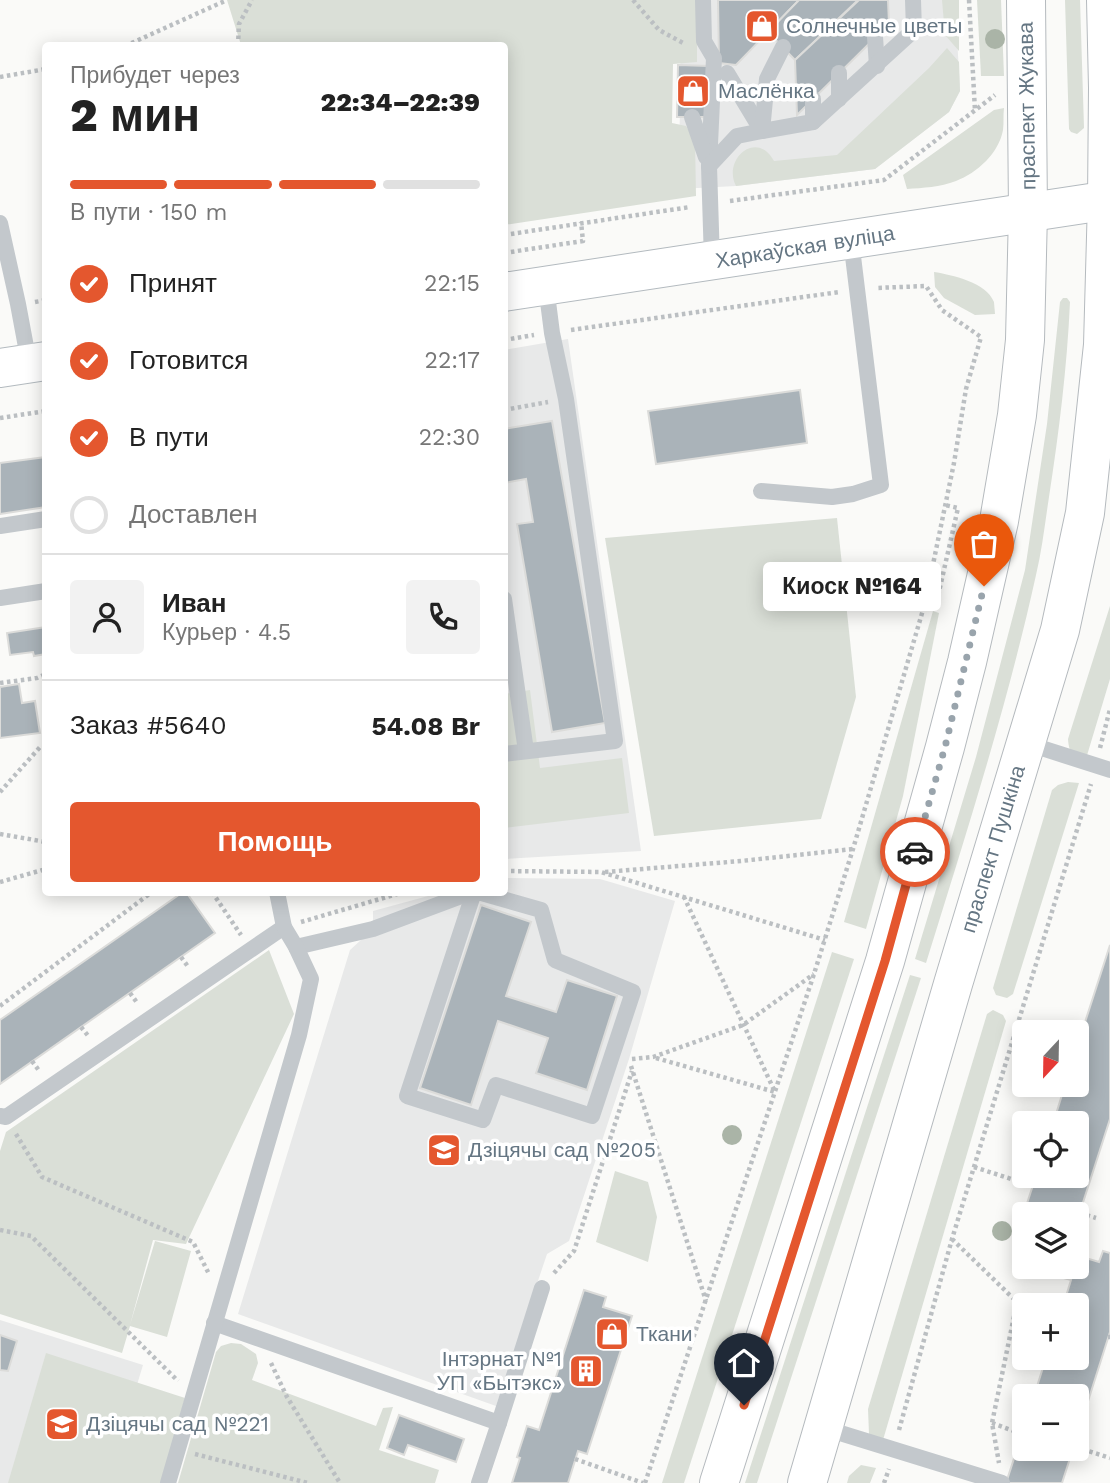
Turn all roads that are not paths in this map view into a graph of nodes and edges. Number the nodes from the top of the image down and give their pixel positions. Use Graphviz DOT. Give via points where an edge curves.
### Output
graph roads {
  1 [pos="703,0"];
  2 [pos="913,0"];
  3 [pos="1026,0"];
  4 [pos="1106,0"];
  5 [pos="875,37"];
  6 [pos="783,47"];
  7 [pos="877,66"];
  8 [pos="727,73"];
  9 [pos="839,73"];
  10 [pos="813,99"];
  11 [pos="839,99"];
  12 [pos="692,117"];
  13 [pos="813,122"];
  14 [pos="762,131"];
  15 [pos="709,166"];
  16 [pos="1108,201"];
  17 [pos="1028,212"];
  18 [pos="0,223"];
  19 [pos="851,240"];
  20 [pos="712,261"];
  21 [pos="547,286"];
  22 [pos="508,291"];
  23 [pos="25,364"];
  24 [pos="761,491"];
  25 [pos="42,520"];
  26 [pos="0,526"];
  27 [pos="42,592"];
  28 [pos="0,598"];
  29 [pos="508,627"];
  30 [pos="1025,743"];
  31 [pos="526,751"];
  32 [pos="508,753"];
  33 [pos="1103,768"];
  34 [pos="278,896"];
  35 [pos="464,896"];
  36 [pos="474,896"];
  37 [pos="490,896"];
  38 [pos="284,927"];
  39 [pos="296,947"];
  40 [pos="3,1116"];
  41 [pos="542,1288"];
  42 [pos="214,1323"];
  43 [pos="499,1423"];
  44 [pos="824,1428"];
  45 [pos="1001,1476"];
  46 [pos="168,1483"];
  47 [pos="479,1483"];
  48 [pos="719,1483"];
  49 [pos="807,1483"];
  1 -- 15 [label="lane" via="704,41 714,58"];
  2 -- 7 [label="lane" via="914,30"];
  3 -- 17 [label="main road, праспект Жукава"];
  4 -- 16 [label="main road"];
  5 -- 7 [label="lane"];
  6 -- 14 [label="lane" via="766,79"];
  7 -- 11 [label="lane"];
  8 -- 14 [label="lane"];
  9 -- 11 [label="lane"];
  10 -- 13 [label="lane"];
  11 -- 13 [label="lane"];
  12 -- 15 [label="lane"];
  13 -- 14 [label="lane"];
  14 -- 15 [label="lane" via="737,135"];
  15 -- 20 [label="lane"];
  16 -- 17 [label="main road, Харкаўская вуліца"];
  16 -- 30 [label="main road, праспект Пушкіна" via="1103,345 1086,513 1060,630"];
  17 -- 19 [label="main road, Харкаўская вуліца"];
  17 -- 48 [label="main road" via="1025,340 1017,415 999,521 964,674 885,961"];
  18 -- 23 [label="lane" via="18,304"];
  19 -- 20 [label="main road, Харкаўская вуліца"];
  19 -- 24 [label="lane" via="881,485 832,498"];
  20 -- 21 [label="main road, Харкаўская вуліца"];
  21 -- 22 [label="main road, Харкаўская вуліца"];
  21 -- 31 [label="lane" via="615,741"];
  25 -- 26 [label="lane"];
  27 -- 28 [label="lane"];
  29 -- 31 [label="lane"];
  30 -- 33 [label="lane"];
  30 -- 44 [label="main road, праспект Пушкіна"];
  31 -- 32 [label="lane"];
  34 -- 38 [label="lane"];
  35 -- 39 [label="lane" via="373,929"];
  36 -- 37 [label="lane" via="407,1096 483,1120 496,1085 592,1116 633,992 555,960 541,910"];
  38 -- 39 [label="lane"];
  38 -- 40 [label="lane"];
  39 -- 42 [label="lane" via="311,979 299,1035"];
  41 -- 43 [label="lane"];
  42 -- 43 [label="lane"];
  42 -- 46 [label="lane"];
  43 -- 47 [label="lane"];
  44 -- 45 [label="lane"];
  44 -- 49 [label="main road, праспект Пушкіна"];
}
